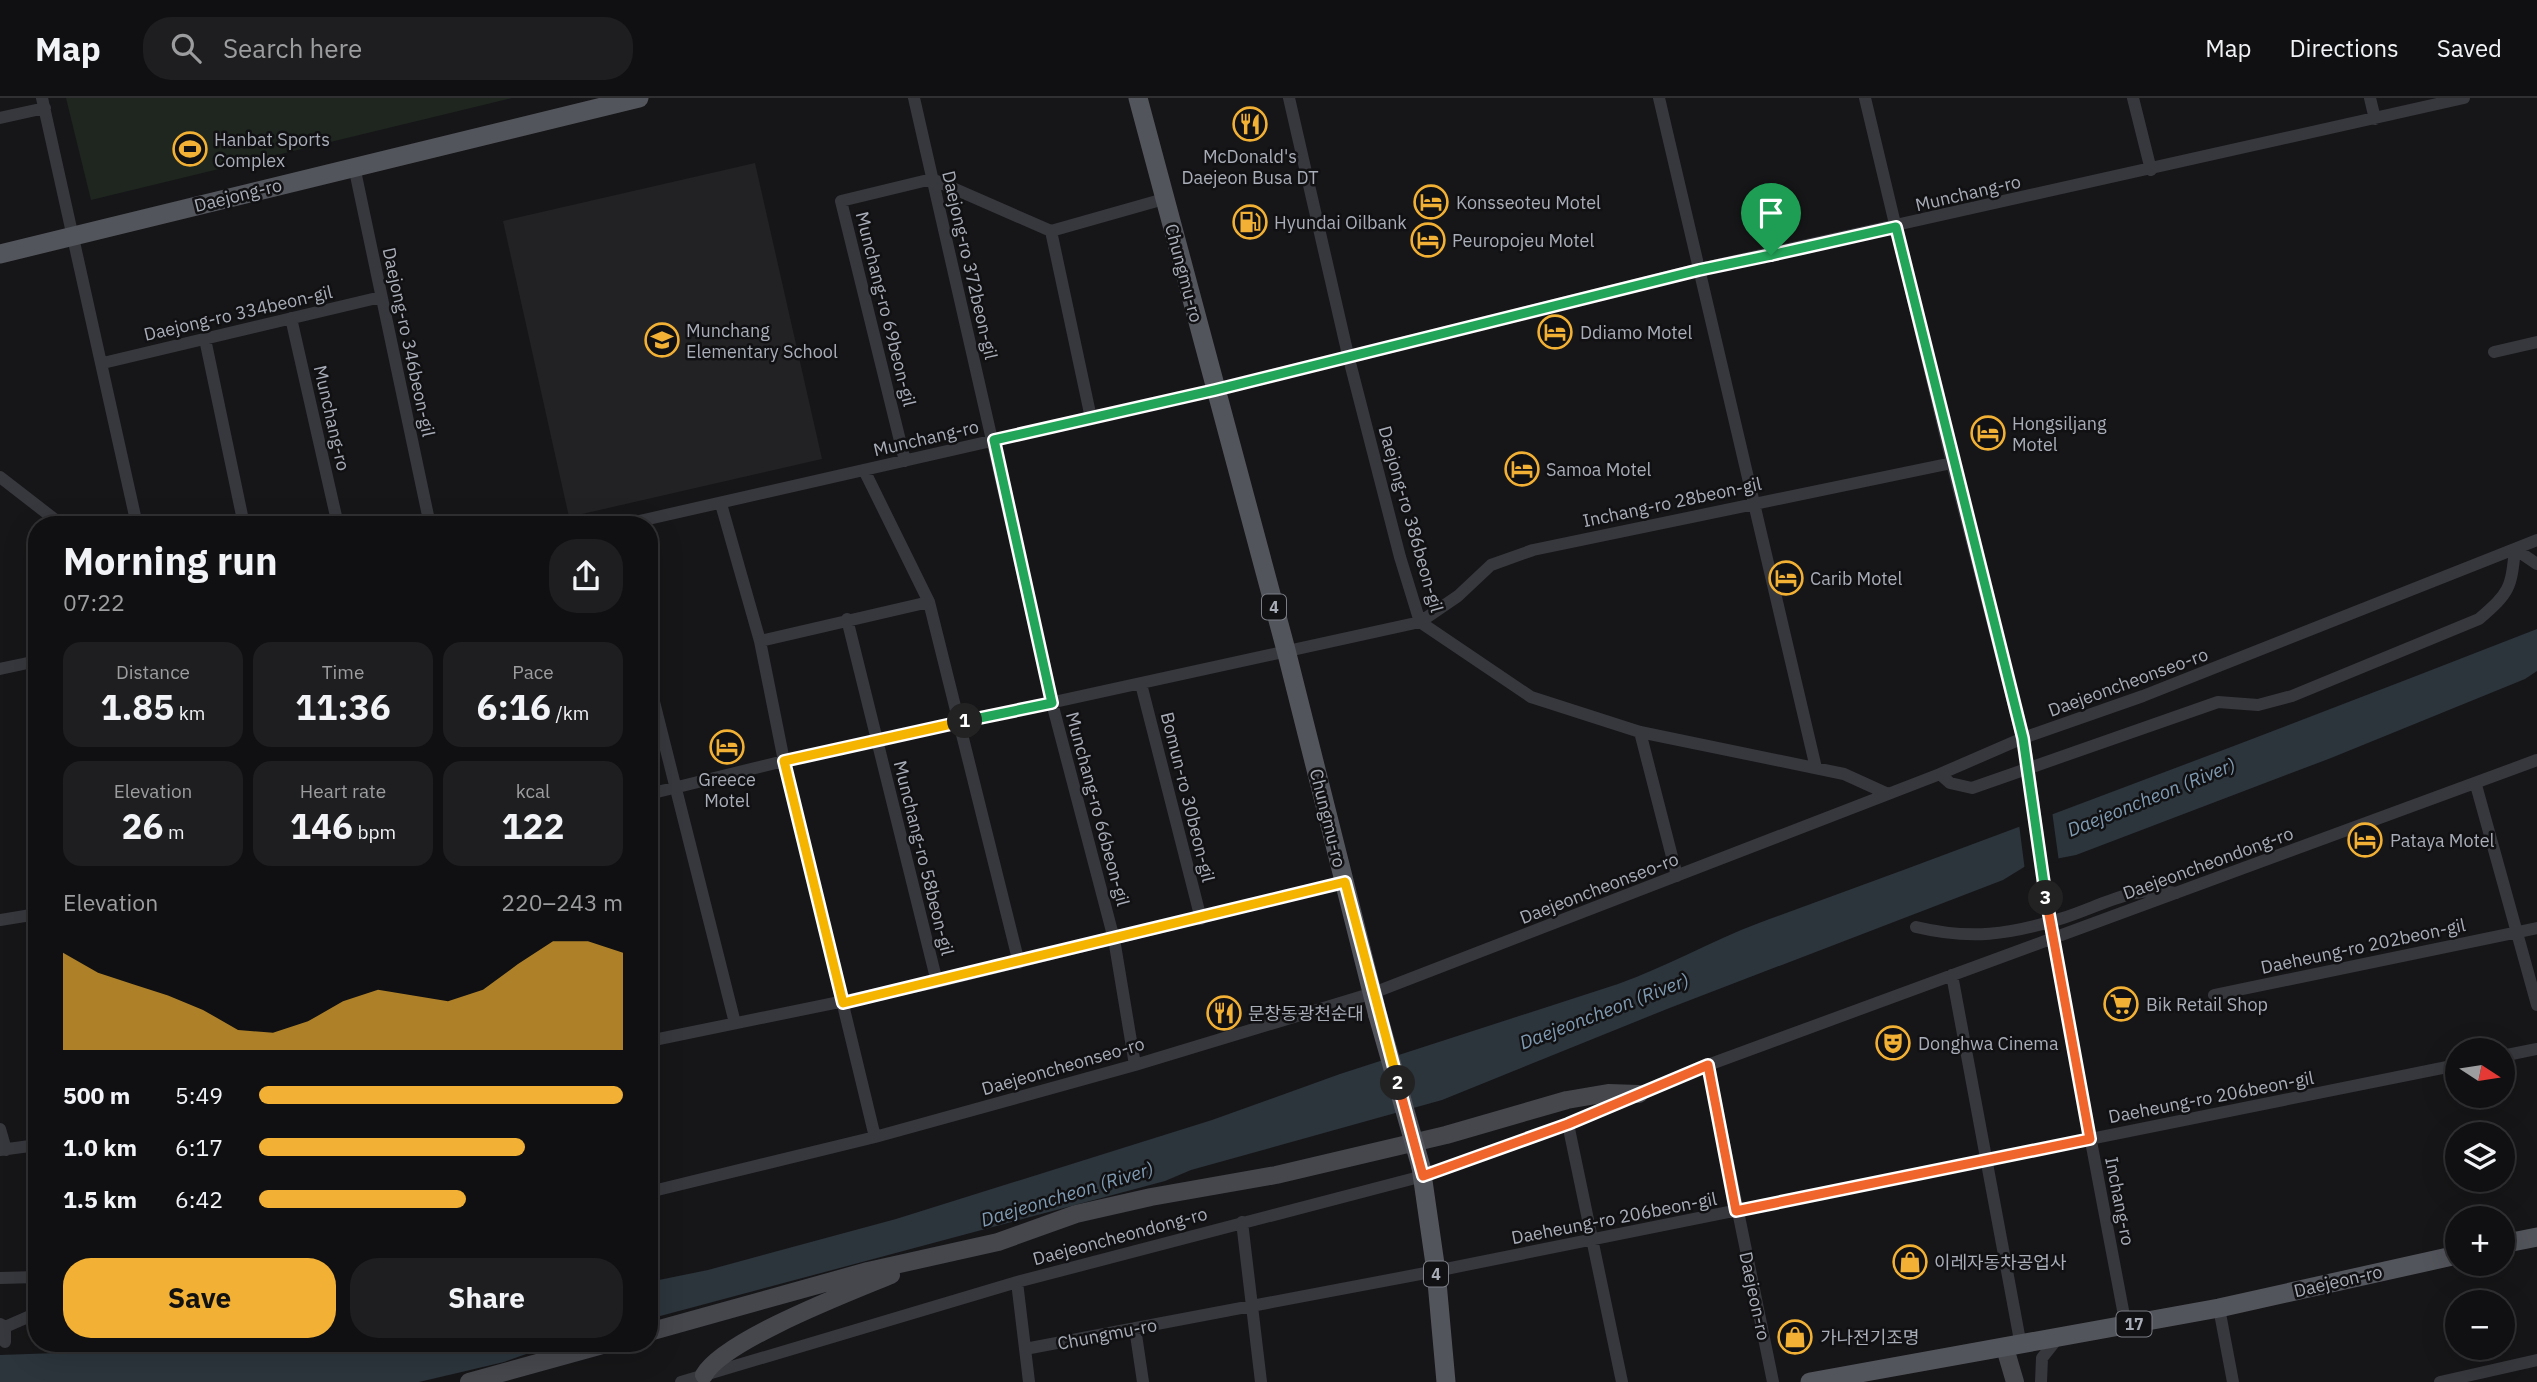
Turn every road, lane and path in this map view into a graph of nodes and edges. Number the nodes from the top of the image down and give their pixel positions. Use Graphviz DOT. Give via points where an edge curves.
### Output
graph roads {
  1 [pos="639,98"];
  2 [pos="914,98"];
  3 [pos="1127,98"];
  4 [pos="1138,98"];
  5 [pos="1150,98"];
  6 [pos="1289,98"];
  7 [pos="1659,98"];
  8 [pos="1865,98"];
  9 [pos="2133,98"];
  10 [pos="2370,98"];
  11 [pos="2464,98"];
  12 [pos="43,103"];
  13 [pos="0,118"];
  14 [pos="2375,119"];
  15 [pos="1144,122"];
  16 [pos="354,166"];
  17 [pos="2151,170"];
  18 [pos="932,180"];
  19 [pos="1164,200"];
  20 [pos="1896,227"];
  21 [pos="1051,231"];
  22 [pos="75,236"];
  23 [pos="0,254"];
  24 [pos="1699,270"];
  25 [pos="381,297"];
  26 [pos="291,318"];
  27 [pos="205,339"];
  28 [pos="2537,342"];
  29 [pos="2494,352"];
  30 [pos="1348,355"];
  31 [pos="103,363"];
  32 [pos="1215,390"];
  33 [pos="1091,418"];
  34 [pos="994,440"];
  35 [pos="905,461"];
  36 [pos="1952,463"];
  37 [pos="864,470"];
  38 [pos="0,477"];
  39 [pos="1754,502"];
  40 [pos="721,504"];
  41 [pos="50,516"];
  42 [pos="135,516"];
  43 [pos="242,516"];
  44 [pos="336,516"];
  45 [pos="428,516"];
  46 [pos="658,517"];
  47 [pos="2537,540"];
  48 [pos="2515,549"];
  49 [pos="2537,564"];
  50 [pos="929,601"];
  51 [pos="847,620"];
  52 [pos="1420,622"];
  53 [pos="760,641"];
  54 [pos="1286,650"];
  55 [pos="28,663"];
  56 [pos="0,669"];
  57 [pos="1141,684"];
  58 [pos="1052,703"];
  59 [pos="658,719"];
  60 [pos="960,723"];
  61 [pos="1640,732"];
  62 [pos="2023,738"];
  63 [pos="877,741"];
  64 [pos="2537,760"];
  65 [pos="784,761"];
  66 [pos="1816,768"];
  67 [pos="1940,774"];
  68 [pos="2476,785"];
  69 [pos="675,789"];
  70 [pos="658,792"];
  71 [pos="1888,794"];
  72 [pos="1677,876"];
  73 [pos="1345,882"];
  74 [pos="2176,893"];
  75 [pos="28,915"];
  76 [pos="1201,919"];
  77 [pos="0,920"];
  78 [pos="1916,928"];
  79 [pos="2537,928"];
  80 [pos="2051,932"];
  81 [pos="2518,932"];
  82 [pos="1114,939"];
  83 [pos="1019,963"];
  84 [pos="1952,975"];
  85 [pos="937,982"];
  86 [pos="1373,993"];
  87 [pos="2214,995"];
  88 [pos="843,1003"];
  89 [pos="2537,1005"];
  90 [pos="735,1023"];
  91 [pos="658,1039"];
  92 [pos="2537,1049"];
  93 [pos="2515,1053"];
  94 [pos="1135,1065"];
  95 [pos="1708,1065"];
  96 [pos="2445,1067"];
  97 [pos="1640,1094"];
  98 [pos="1568,1124"];
  99 [pos="0,1129"];
  100 [pos="875,1138"];
  101 [pos="2090,1139"];
  102 [pos="28,1146"];
  103 [pos="3,1150"];
  104 [pos="1986,1160"];
  105 [pos="1422,1171"];
  106 [pos="658,1190"];
  107 [pos="1736,1211"];
  108 [pos="1242,1222"];
  109 [pos="2537,1237"];
  110 [pos="1592,1240"];
  111 [pos="2515,1241"];
  112 [pos="932,1255"];
  113 [pos="2445,1258"];
  114 [pos="1436,1271"];
  115 [pos="28,1277"];
  116 [pos="0,1278"];
  117 [pos="1017,1282"];
  118 [pos="1251,1306"];
  119 [pos="2219,1308"];
  120 [pos="28,1316"];
  121 [pos="2,1325"];
  122 [pos="2126,1325"];
  123 [pos="1135,1328"];
  124 [pos="658,1330"];
  125 [pos="2057,1339"];
  126 [pos="5,1342"];
  127 [pos="2013,1347"];
  128 [pos="1025,1349"];
  129 [pos="577,1352"];
  130 [pos="2537,1360"];
  131 [pos="704,1375"];
  132 [pos="2011,1379"];
  133 [pos="468,1382"];
  134 [pos="682,1382"];
  135 [pos="1029,1382"];
  136 [pos="1143,1382"];
  137 [pos="1261,1382"];
  138 [pos="1446,1382"];
  139 [pos="1622,1382"];
  140 [pos="1773,1382"];
  141 [pos="1810,1382"];
  142 [pos="2041,1382"];
  143 [pos="2233,1382"];
  144 [pos="2440,1382"];
  1 -- 16 [label="main road, Daejong-ro"];
  2 -- 18 [label="street, Daejong-ro 372beon-gil"];
  3 -- 15 [label="main road"];
  4 -- 15 [label="main road, Chungmu-ro / 4"];
  5 -- 15 [label="main road"];
  6 -- 30 [label="street, Daejong-ro 386beon-gil"];
  7 -- 24 [label="street"];
  8 -- 20 [label="street, Inchang-ro"];
  9 -- 17 [label="street"];
  10 -- 14 [label="street"];
  11 -- 14 [label="street, Munchang-ro"];
  12 -- 13 [label="street"];
  12 -- 22 [label="street"];
  14 -- 17 [label="street, Munchang-ro"];
  15 -- 19 [label="main road, Chungmu-ro / 4"];
  16 -- 22 [label="main road, Daejong-ro"];
  16 -- 25 [label="street, Daejong-ro 346beon-gil"];
  17 -- 20 [label="street, Munchang-ro"];
  18 -- 21 [label="street"];
  18 -- 34 [label="street, Daejong-ro 372beon-gil"];
  18 -- 35 [label="street, Munchang-ro 69beon-gil" via="841,201"];
  19 -- 21 [label="street"];
  19 -- 32 [label="main road, Chungmu-ro / 4"];
  20 -- 24 [label="street, Munchang-ro"];
  20 -- 36 [label="street, Inchang-ro"];
  21 -- 33 [label="street"];
  22 -- 23 [label="main road, Daejong-ro"];
  22 -- 31 [label="street"];
  24 -- 30 [label="street, Munchang-ro"];
  24 -- 39 [label="street"];
  25 -- 26 [label="street, Daejong-ro 334beon-gil"];
  25 -- 45 [label="street, Daejong-ro 346beon-gil"];
  26 -- 27 [label="street, Daejong-ro 334beon-gil"];
  26 -- 44 [label="street, Munchang-ro"];
  27 -- 31 [label="street, Daejong-ro 334beon-gil"];
  27 -- 43 [label="street"];
  28 -- 29 [label="street"];
  30 -- 32 [label="street, Munchang-ro"];
  30 -- 52 [label="street, Daejong-ro 386beon-gil"];
  31 -- 42 [label="street"];
  32 -- 33 [label="street, Munchang-ro"];
  32 -- 54 [label="main road, Chungmu-ro / 4"];
  33 -- 34 [label="street, Munchang-ro"];
  34 -- 35 [label="street, Munchang-ro"];
  34 -- 58 [label="street, Munchang-ro 66beon-gil"];
  35 -- 37 [label="street, Munchang-ro"];
  36 -- 39 [label="street, Inchang-ro 28beon-gil"];
  36 -- 62 [label="street, Inchang-ro"];
  37 -- 40 [label="street, Munchang-ro"];
  37 -- 50 [label="street"];
  38 -- 41 [label="street"];
  39 -- 52 [label="street, Inchang-ro 28beon-gil" via="1533,550 1492,565"];
  39 -- 66 [label="street"];
  40 -- 46 [label="street, Munchang-ro"];
  40 -- 53 [label="street"];
  47 -- 48 [label="street, Daejeoncheonseo-ro"];
  48 -- 49 [label="street"];
  48 -- 62 [label="street, Daejeoncheonseo-ro" via="2167,687"];
  48 -- 67 [label="street" via="2512,583 2479,619 2292,696 2258,705 2218,702 1972,788 1950,783"];
  50 -- 51 [label="street"];
  50 -- 60 [label="street"];
  51 -- 53 [label="street"];
  51 -- 63 [label="street, Munchang-ro 58beon-gil"];
  52 -- 54 [label="street"];
  52 -- 61 [label="street, Daejong-ro 386beon-gil" via="1531,697"];
  53 -- 65 [label="street"];
  54 -- 57 [label="street"];
  54 -- 73 [label="main road, Chungmu-ro / 4"];
  55 -- 56 [label="street"];
  57 -- 58 [label="street"];
  57 -- 76 [label="street, Bomun-ro 30beon-gil"];
  58 -- 60 [label="street"];
  58 -- 82 [label="street, Munchang-ro 66beon-gil"];
  59 -- 69 [label="street"];
  60 -- 63 [label="street"];
  60 -- 83 [label="street"];
  61 -- 66 [label="street, Daejong-ro 386beon-gil"];
  61 -- 72 [label="street"];
  62 -- 67 [label="street, Daejeoncheonseo-ro"];
  62 -- 80 [label="street, Inchang-ro, bridge"];
  63 -- 65 [label="street"];
  63 -- 85 [label="street, Munchang-ro 58beon-gil"];
  64 -- 68 [label="street, Daejeoncheondong-ro"];
  65 -- 69 [label="street"];
  65 -- 88 [label="street"];
  66 -- 71 [label="street, Daejong-ro 386beon-gil" via="1864,781"];
  67 -- 71 [label="street, Daejeoncheonseo-ro"];
  68 -- 74 [label="street, Daejeoncheondong-ro"];
  68 -- 81 [label="street"];
  69 -- 70 [label="street"];
  69 -- 90 [label="street"];
  71 -- 72 [label="street, Daejeoncheonseo-ro"];
  72 -- 86 [label="street, Daejeoncheonseo-ro"];
  73 -- 76 [label="street"];
  73 -- 86 [label="main road, Chungmu-ro / 4"];
  74 -- 78 [label="street" via="2142,890 2061,919 1987,936 1951,936"];
  74 -- 80 [label="street, Daejeoncheondong-ro"];
  75 -- 77 [label="street"];
  76 -- 82 [label="street"];
  79 -- 81 [label="street, Daeheung-ro 202beon-gil"];
  80 -- 84 [label="street, Daejeoncheondong-ro"];
  80 -- 101 [label="street, Inchang-ro"];
  81 -- 87 [label="street, Daeheung-ro 202beon-gil"];
  81 -- 89 [label="street"];
  82 -- 83 [label="street"];
  82 -- 94 [label="street, Munchang-ro 66beon-gil"];
  83 -- 85 [label="street"];
  84 -- 95 [label="street, Daejeoncheondong-ro"];
  84 -- 104 [label="street"];
  85 -- 88 [label="street"];
  86 -- 94 [label="street, Daejeoncheonseo-ro"];
  86 -- 105 [label="main road, Chungmu-ro / 4, bridge"];
  88 -- 90 [label="street"];
  88 -- 100 [label="street"];
  90 -- 91 [label="street"];
  92 -- 93 [label="street"];
  94 -- 100 [label="street, Daejeoncheonseo-ro"];
  95 -- 97 [label="street, Daejeoncheondong-ro"];
  95 -- 107 [label="street"];
  96 -- 101 [label="street, Daeheung-ro 206beon-gil"];
  97 -- 98 [label="street, Daejeoncheondong-ro"];
  97 -- 112 [label="main road" via="1608,1093 1567,1100 1446,1135 1276,1175 1101,1208 998,1242"];
  98 -- 105 [label="street, Daejeoncheondong-ro"];
  98 -- 110 [label="street"];
  99 -- 103 [label="street"];
  100 -- 106 [label="street, Daejeoncheonseo-ro"];
  101 -- 104 [label="street, Daeheung-ro 206beon-gil"];
  101 -- 122 [label="street, Inchang-ro"];
  102 -- 103 [label="street"];
  104 -- 107 [label="street, Daeheung-ro 206beon-gil"];
  104 -- 127 [label="street"];
  105 -- 108 [label="street, Daejeoncheondong-ro"];
  105 -- 114 [label="main road, Chungmu-ro / 4"];
  107 -- 110 [label="street, Daeheung-ro 206beon-gil"];
  107 -- 140 [label="street, Daejeon-ro"];
  108 -- 117 [label="street, Daejeoncheondong-ro"];
  108 -- 118 [label="street"];
  109 -- 111 [label="main road"];
  110 -- 114 [label="street, Daeheung-ro 206beon-gil"];
  110 -- 139 [label="street"];
  112 -- 124 [label="main road"];
  112 -- 131 [label="main road" via="799,1314 722,1355"];
  113 -- 119 [label="main road, Daejeon-ro / 17"];
  114 -- 118 [label="street, Chungmu-ro"];
  114 -- 138 [label="main road, Chungmu-ro / 4"];
  115 -- 116 [label="street"];
  117 -- 128 [label="street"];
  117 -- 131 [label="street, Daejeoncheondong-ro"];
  118 -- 123 [label="street, Chungmu-ro"];
  118 -- 137 [label="street"];
  119 -- 122 [label="main road, Daejeon-ro / 17"];
  119 -- 143 [label="street"];
  120 -- 121 [label="street"];
  121 -- 126 [label="street"];
  122 -- 125 [label="main road, Daejeon-ro / 17"];
  123 -- 128 [label="street, Chungmu-ro"];
  123 -- 136 [label="street"];
  125 -- 127 [label="main road, Daejeon-ro / 17"];
  125 -- 142 [label="street" via="2042,1358"];
  127 -- 132 [label="main road"];
  127 -- 141 [label="main road, Daejeon-ro / 17"];
  128 -- 135 [label="street"];
  129 -- 133 [label="main road"];
  130 -- 144 [label="street"];
  131 -- 134 [label="street, Daejeoncheondong-ro"];
}
